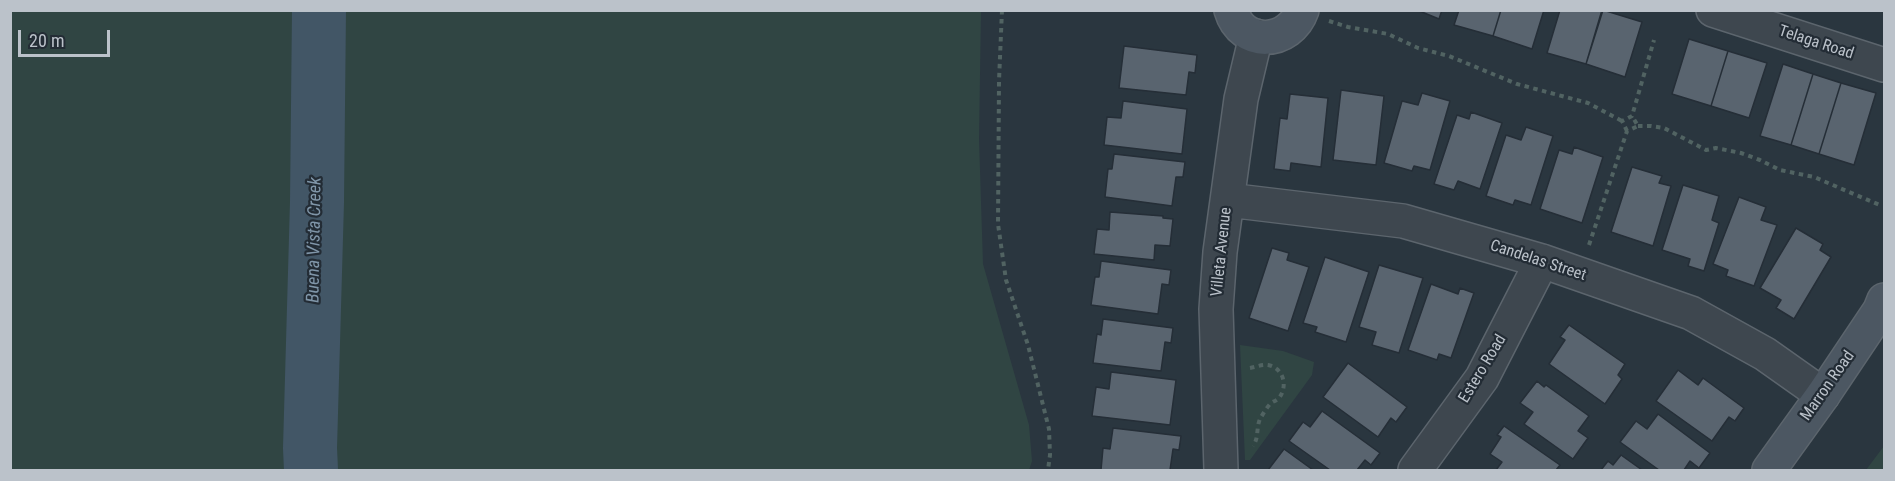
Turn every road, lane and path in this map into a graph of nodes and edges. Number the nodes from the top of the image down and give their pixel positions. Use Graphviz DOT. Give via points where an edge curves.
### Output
graph roads {
  1 [pos="1002,10"];
  2 [pos="1713,10"];
  3 [pos="1228,12"];
  4 [pos="1315,16"];
  5 [pos="1747,16"];
  6 [pos="1256,36"];
  7 [pos="1654,40"];
  8 [pos="1884,65"];
  9 [pos="1632,116"];
  10 [pos="1622,121"];
  11 [pos="1638,126"];
  12 [pos="1627,131"];
  13 [pos="1228,200"];
  14 [pos="1882,206"];
  15 [pos="1587,252"];
  16 [pos="1542,261"];
  17 [pos="1884,300"];
  18 [pos="1241,369"];
  19 [pos="1823,394"];
  20 [pos="1245,447"];
  21 [pos="1047,471"];
  22 [pos="1221,471"];
  23 [pos="1415,471"];
  24 [pos="1769,471"];
  1 -- 21 [label="path" via="998,224 1006,280 1028,345 1049,429"];
  2 -- 5 [label="street, Telaga Road"];
  3 -- 6 [label="street" via="1239,26"];
  4 -- 6 [label="street" via="1286,33"];
  4 -- 10 [label="path" via="1388,34 1517,84 1588,103"];
  5 -- 8 [label="street, Telaga Road"];
  6 -- 13 [label="street, Villeta Avenue" via="1240,99"];
  7 -- 9 [label="path"];
  9 -- 10 [label="path"];
  9 -- 11 [label="path"];
  10 -- 12 [label="path"];
  11 -- 12 [label="path"];
  11 -- 14 [label="path" via="1664,128 1706,150 1741,153 1780,170 1814,177"];
  12 -- 15 [label="path"];
  13 -- 16 [label="street, Candelas Street" via="1402,221"];
  13 -- 22 [label="street, Villeta Avenue" via="1216,309"];
  16 -- 19 [label="street, Candelas Street" via="1691,313 1765,354"];
  16 -- 23 [label="street, Estero Road" via="1482,378"];
  17 -- 19 [label="street, Marron Road"];
  18 -- 20 [label="path" via="1265,364 1281,372 1284,381 1278,399 1259,422 1257,441 1252,447"];
  19 -- 24 [label="street, Marron Road"];
}
